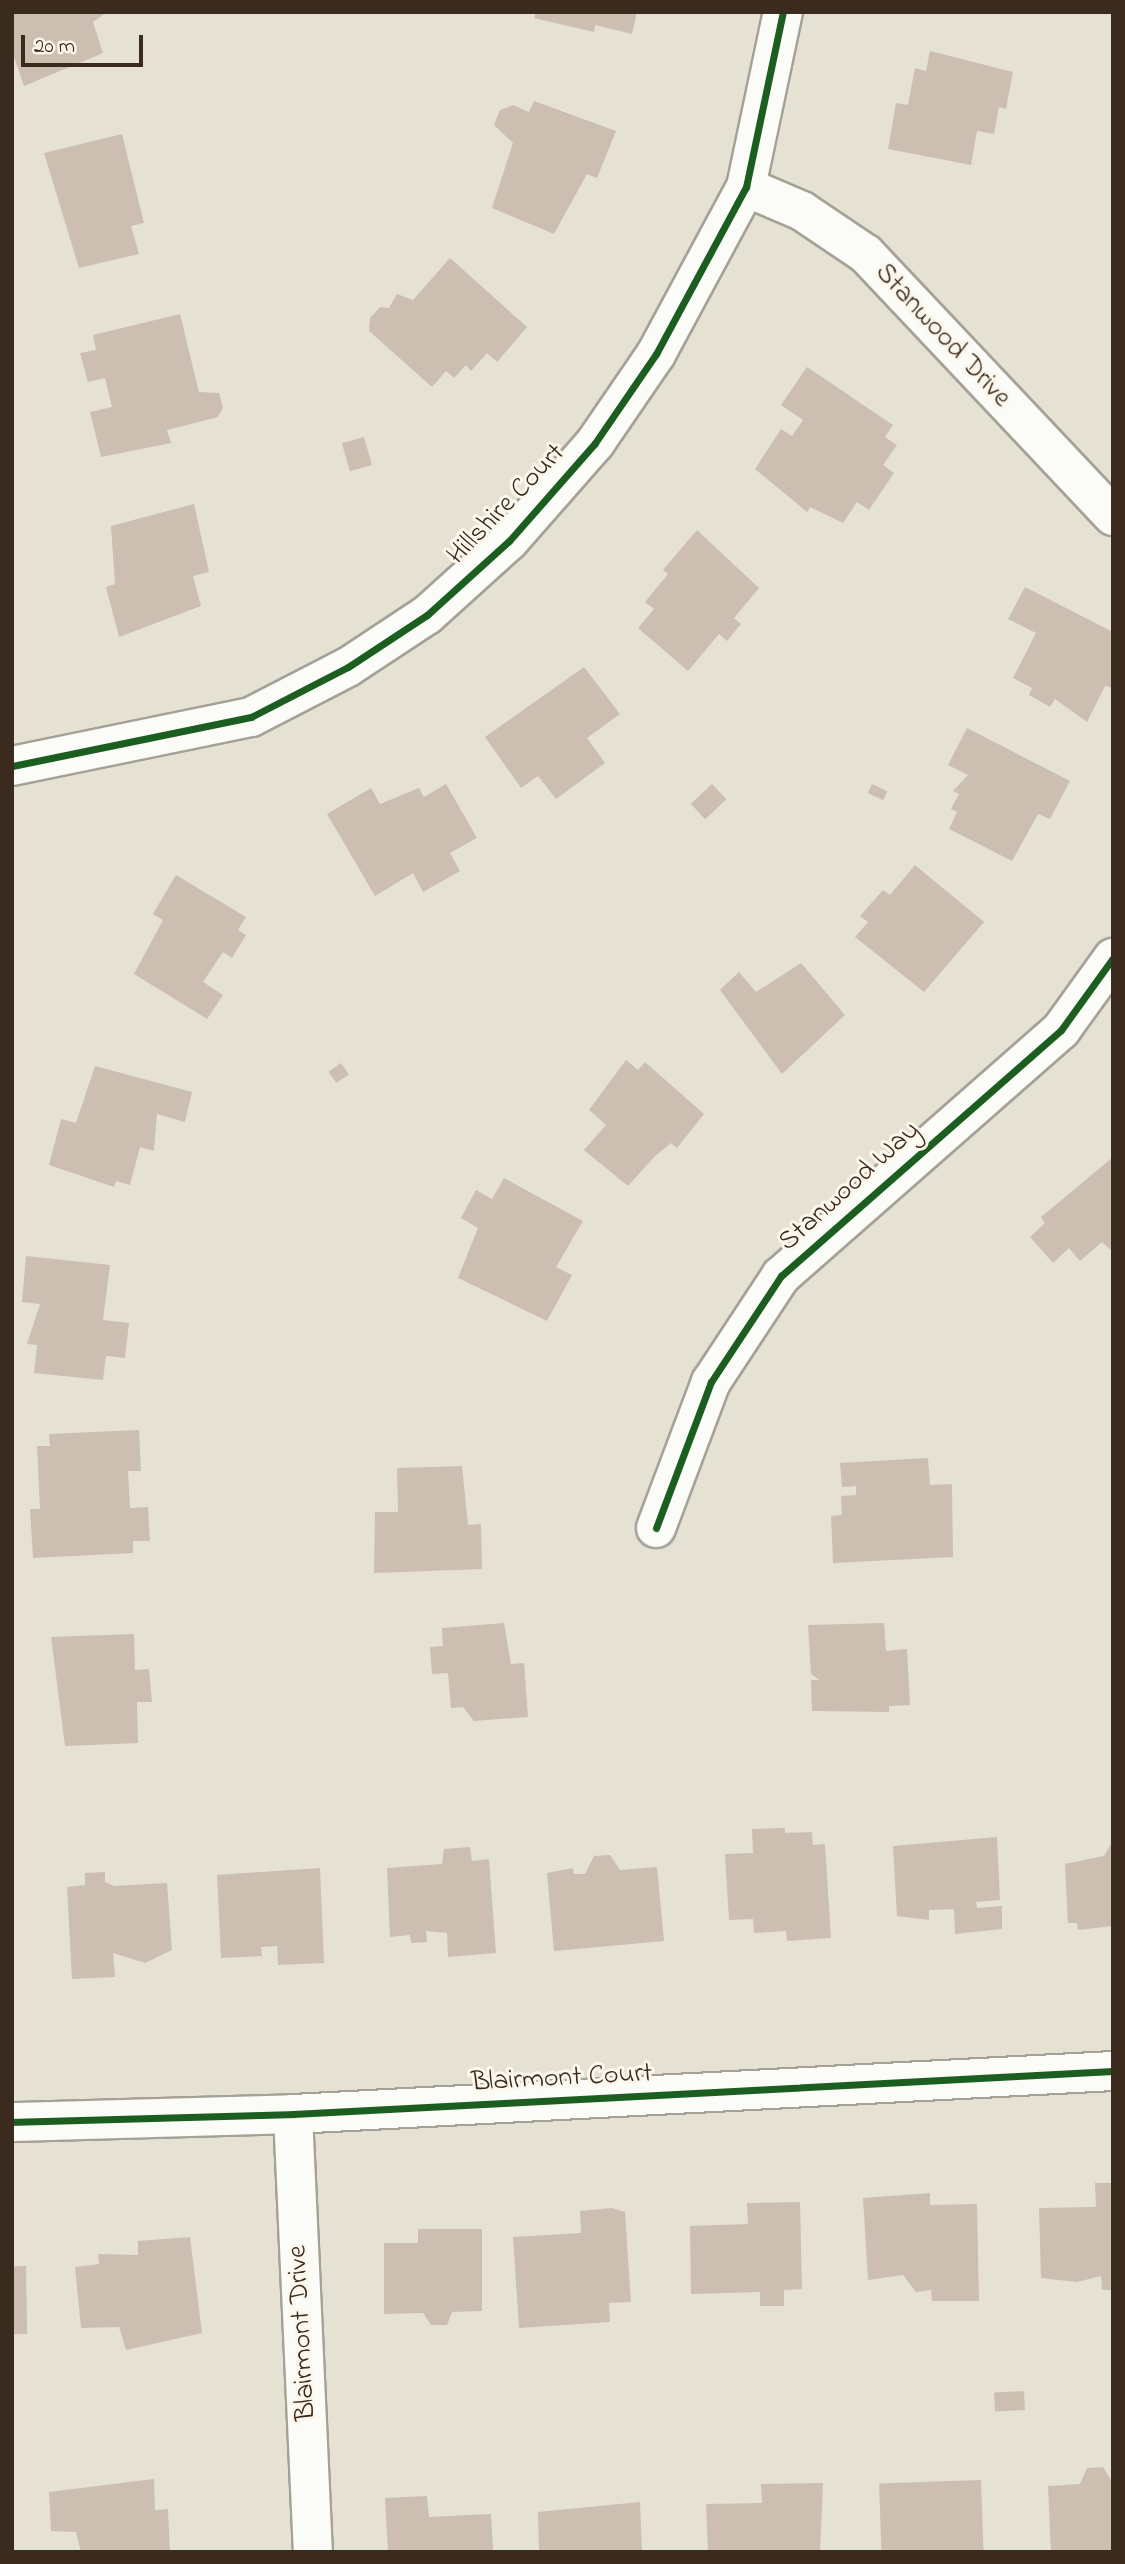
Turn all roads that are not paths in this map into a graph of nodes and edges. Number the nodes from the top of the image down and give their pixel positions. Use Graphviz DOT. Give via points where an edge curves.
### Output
graph roads {
  1 [pos="783,12"];
  2 [pos="746,187"];
  3 [pos="1113,516"];
  4 [pos="12,766"];
  5 [pos="1113,958"];
  6 [pos="656,1528"];
  7 [pos="1113,2071"];
  8 [pos="293,2114"];
  9 [pos="12,2122"];
  10 [pos="313,2552"];
  1 -- 2 [label="street, Hillshire Court"];
  2 -- 3 [label="street, Stanwood Drive" via="802,211 866,254"];
  2 -- 4 [label="street, Hillshire Court" via="656,354 595,443 509,541 426,615 348,667 251,717"];
  5 -- 6 [label="street, Stanwood Way" via="1061,1030 781,1276 711,1381"];
  7 -- 8 [label="street, Blairmont Court"];
  8 -- 9 [label="street, Blairmont Court"];
  8 -- 10 [label="street, Blairmont Drive"];
}
